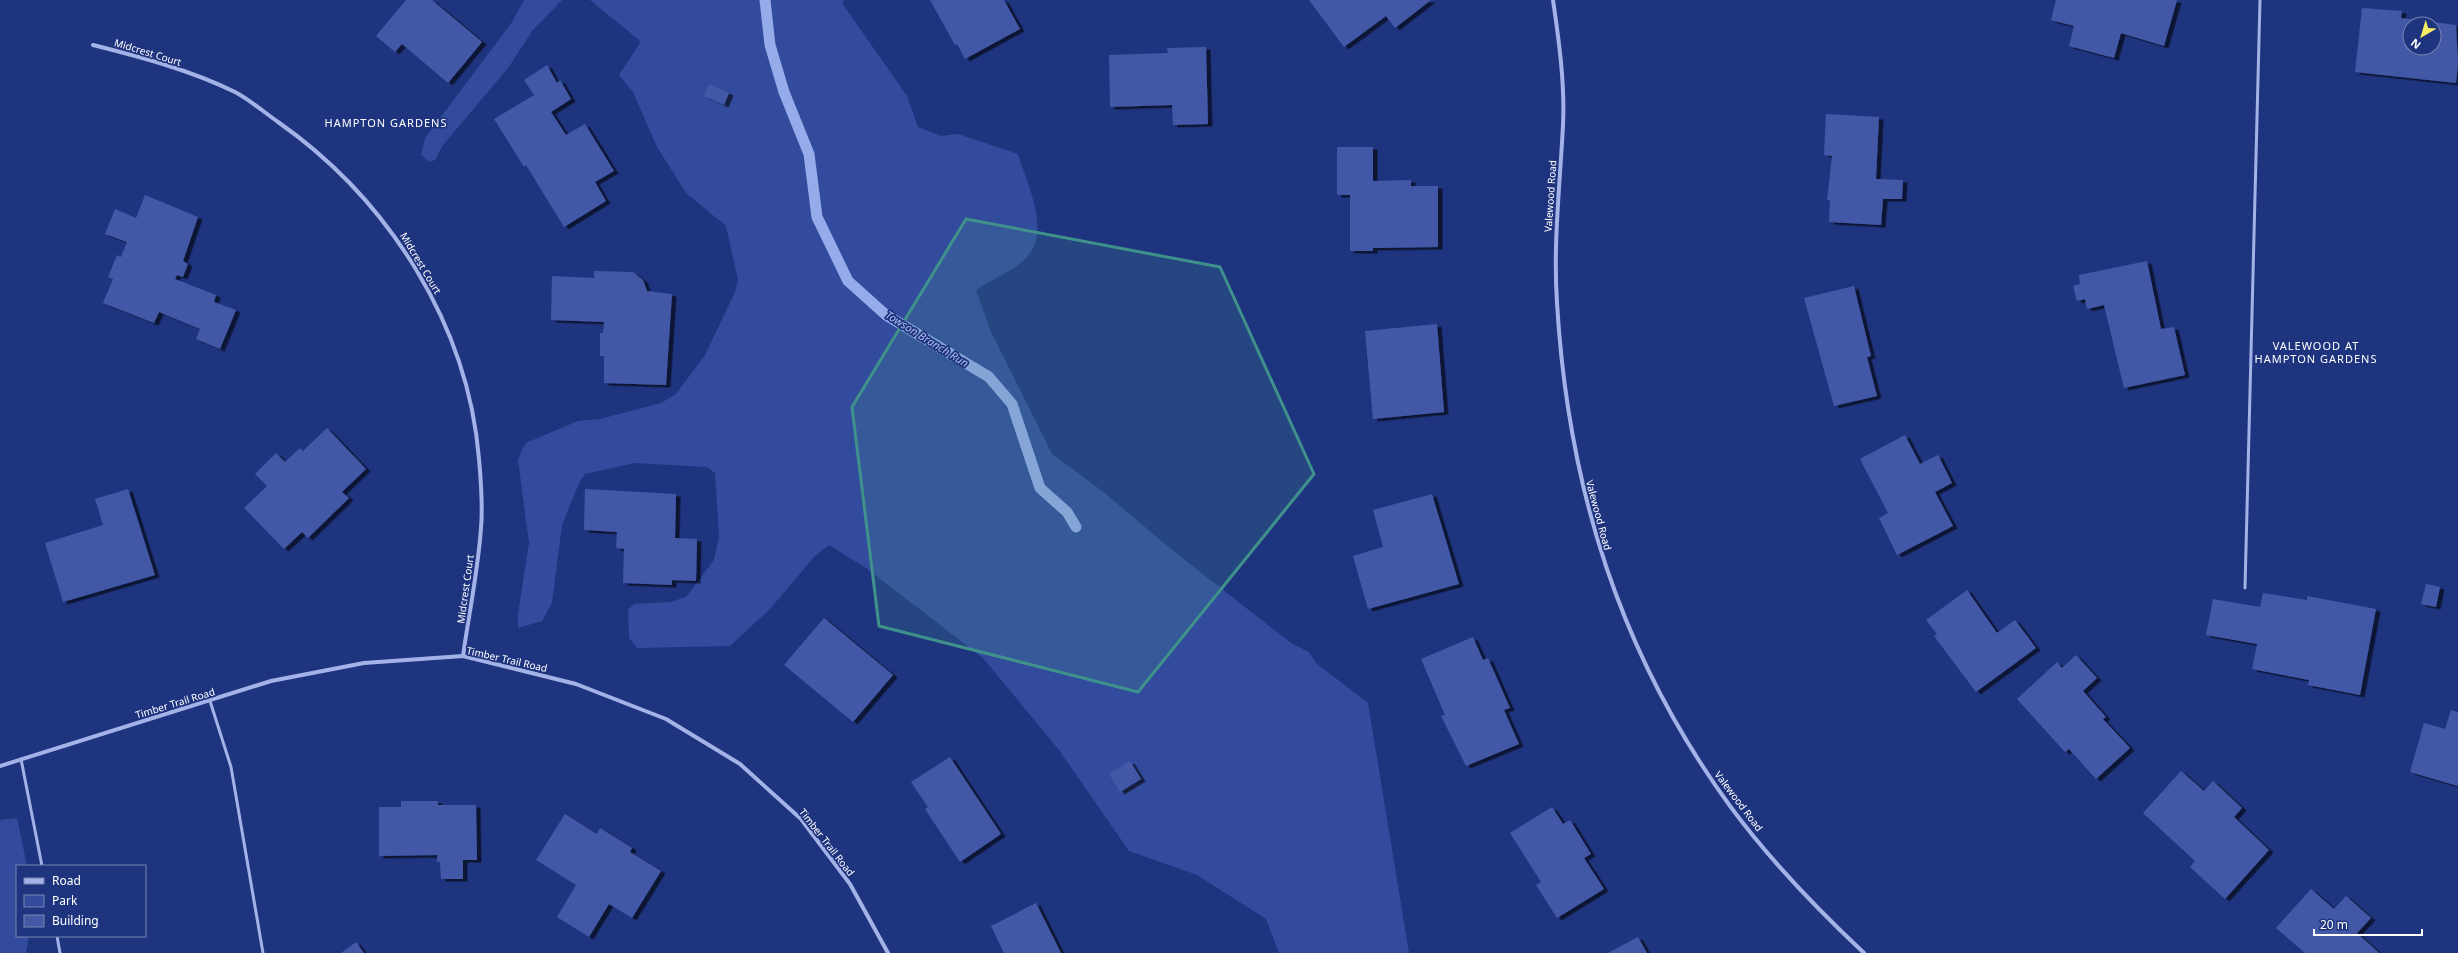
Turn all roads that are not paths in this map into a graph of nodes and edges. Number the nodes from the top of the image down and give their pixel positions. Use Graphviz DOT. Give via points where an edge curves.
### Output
graph roads {
  1 [pos="1553,0"];
  2 [pos="2260,0"];
  3 [pos="93,45"];
  4 [pos="2245,588"];
  5 [pos="464,656"];
  6 [pos="210,700"];
  7 [pos="21,759"];
  8 [pos="0,766"];
  9 [pos="42,865"];
  10 [pos="56,937"];
  11 [pos="60,953"];
  12 [pos="263,953"];
  13 [pos="888,953"];
  14 [pos="1864,953"];
  1 -- 14 [label="street, Valewood Road" via="1560,41 1563,122 1555,245 1562,365 1585,500 1606,568 1625,622 1694,752 1731,807 1784,870 1828,919"];
  2 -- 4 [label="lane"];
  3 -- 5 [label="street, Midcrest Court" via="162,62 236,93 296,135 349,183 398,240 439,309 464,375 479,458 482,526"];
  5 -- 6 [label="street, Timber Trail Road" via="364,663 271,681"];
  5 -- 13 [label="street, Timber Trail Road" via="576,684 666,719 740,764 801,820 850,884"];
  6 -- 7 [label="street, Timber Trail Road"];
  6 -- 12 [label="lane" via="231,767"];
  7 -- 8 [label="street, Timber Trail Road"];
  7 -- 9 [label="lane"];
  10 -- 11 [label="lane"];
}
